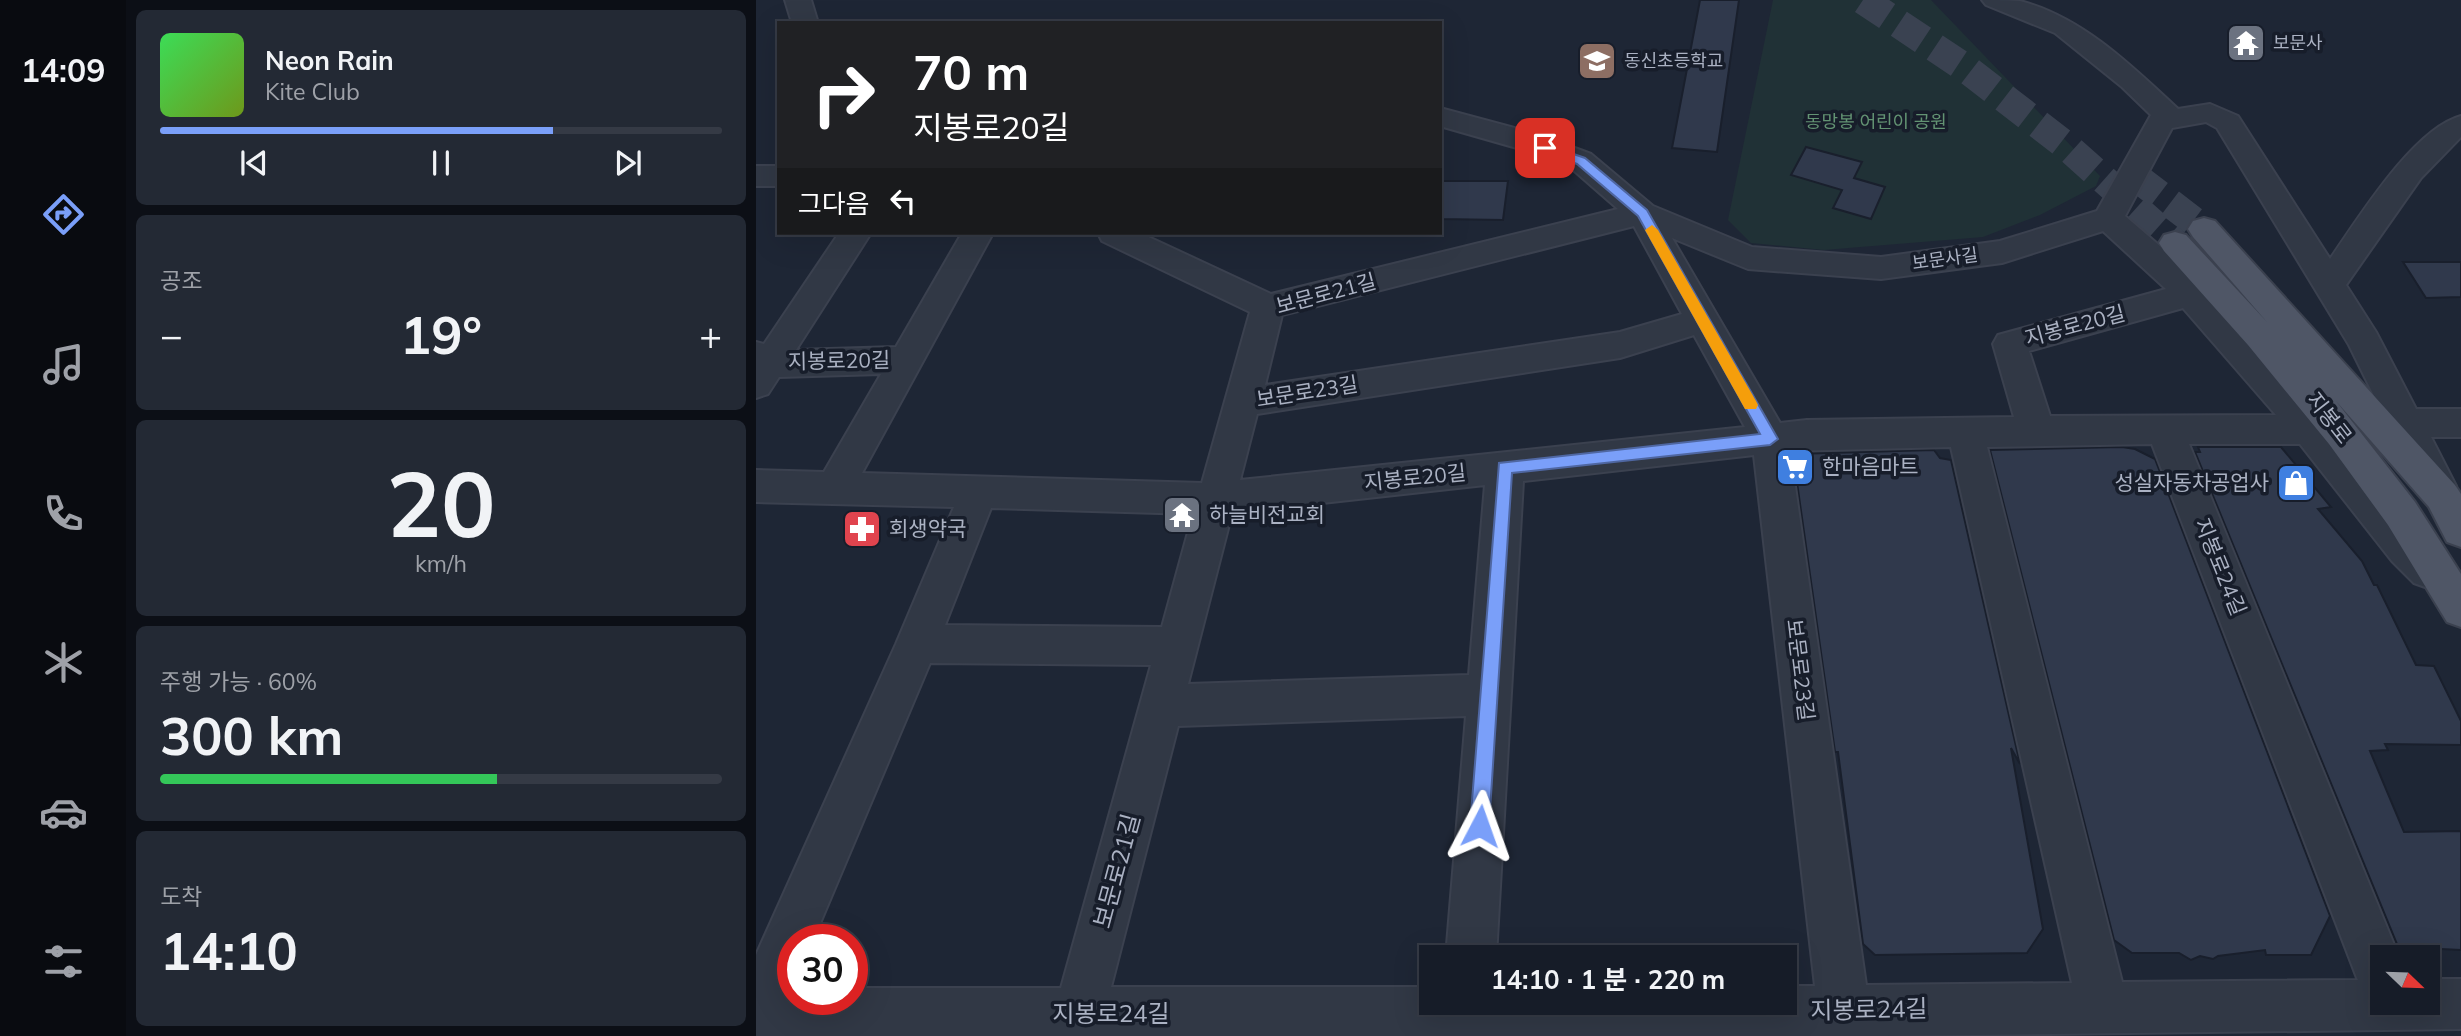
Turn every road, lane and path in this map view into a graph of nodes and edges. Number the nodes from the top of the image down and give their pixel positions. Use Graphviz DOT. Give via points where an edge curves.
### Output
graph roads {
  1 [pos="798,0"];
  2 [pos="1995,0"];
  3 [pos="804,21"];
  4 [pos="1442,118"];
  5 [pos="2172,118"];
  6 [pos="2461,125"];
  7 [pos="756,176"];
  8 [pos="777,176"];
  9 [pos="1642,213"];
  10 [pos="2108,218"];
  11 [pos="854,235"];
  12 [pos="976,235"];
  13 [pos="1117,235"];
  14 [pos="2329,285"];
  15 [pos="2190,294"];
  16 [pos="1268,307"];
  17 [pos="1703,320"];
  18 [pos="907,360"];
  19 [pos="761,367"];
  20 [pos="1242,401"];
  21 [pos="2405,423"];
  22 [pos="2461,423"];
  23 [pos="2165,429"];
  24 [pos="2309,430"];
  25 [pos="2037,433"];
  26 [pos="1966,434"];
  27 [pos="1770,439"];
  28 [pos="1505,468"];
  29 [pos="756,486"];
  30 [pos="835,488"];
  31 [pos="979,492"];
  32 [pos="2442,496"];
  33 [pos="1215,499"];
  34 [pos="2461,530"];
  35 [pos="2458,604"];
  36 [pos="917,644"];
  37 [pos="1176,646"];
  38 [pos="1489,695"];
  39 [pos="1160,706"];
  40 [pos="1472,945"];
  41 [pos="2370,947"];
  42 [pos="2370,996"];
  43 [pos="2440,1001"];
  44 [pos="2461,1004"];
  45 [pos="2103,1007"];
  46 [pos="1419,1009"];
  47 [pos="756,1013"];
  48 [pos="1656,1015"];
  49 [pos="1846,1023"];
  50 [pos="1076,1025"];
  1 -- 3 [label="street"];
  2 -- 5 [label="street" via="2064,27"];
  4 -- 9 [label="street, 보문사길" via="1581,161"];
  5 -- 10 [label="street" via="2162,120"];
  5 -- 14 [label="street" via="2210,113 2228,122"];
  6 -- 14 [label="street" via="2449,129 2398,187"];
  7 -- 8 [label="street"];
  9 -- 10 [label="street, 보문사길" via="1748,258 1881,268 2002,252"];
  9 -- 16 [label="street, 보문로21길"];
  9 -- 17 [label="street, 보문로23길"];
  10 -- 15 [label="street"];
  11 -- 19 [label="street"];
  12 -- 18 [label="street, 지봉로20길"];
  13 -- 16 [label="street"];
  14 -- 21 [label="street" via="2364,341"];
  15 -- 24 [label="street"];
  15 -- 25 [label="street, 지봉로20길" via="2010,344"];
  16 -- 20 [label="street, 보문로21길"];
  17 -- 20 [label="street, 보문로23길" via="1619,345"];
  17 -- 27 [label="street, 보문로23길"];
  18 -- 19 [label="street, 지봉로20길"];
  18 -- 30 [label="street, 지봉로20길"];
  20 -- 33 [label="street, 보문로21길"];
  21 -- 22 [label="street"];
  21 -- 32 [label="street"];
  23 -- 24 [label="street, 지봉로20길"];
  23 -- 25 [label="street, 지봉로20길"];
  23 -- 41 [label="street, 지봉로24길"];
  24 -- 35 [label="street" via="2406,549"];
  25 -- 26 [label="street, 지봉로20길"];
  26 -- 27 [label="street, 지봉로20길"];
  26 -- 45 [label="street"];
  27 -- 28 [label="street, 지봉로20길"];
  27 -- 49 [label="street, 보문로23길"];
  28 -- 33 [label="street, 지봉로20길"];
  28 -- 38 [label="street"];
  29 -- 30 [label="street, 지봉로20길"];
  30 -- 31 [label="street, 지봉로20길"];
  31 -- 33 [label="street, 지봉로20길"];
  31 -- 36 [label="street, 지봉로24길"];
  32 -- 34 [label="main road, 지봉로"];
  32 -- 35 [label="main road, 지봉로" via="2189,236 2393,501"];
  33 -- 37 [label="street, 보문로21길"];
  36 -- 37 [label="street"];
  36 -- 47 [label="street, 지봉로24길"];
  37 -- 39 [label="street, 보문로21길"];
  38 -- 39 [label="street"];
  38 -- 40 [label="street"];
  39 -- 50 [label="street, 보문로21길"];
  42 -- 45 [label="street, 지봉로24길"];
  43 -- 44 [label="street, 지봉로24길"];
  45 -- 49 [label="street, 지봉로24길"];
  46 -- 50 [label="street, 지봉로24길"];
  47 -- 50 [label="street, 지봉로24길"];
  48 -- 49 [label="street, 지봉로24길"];
}
